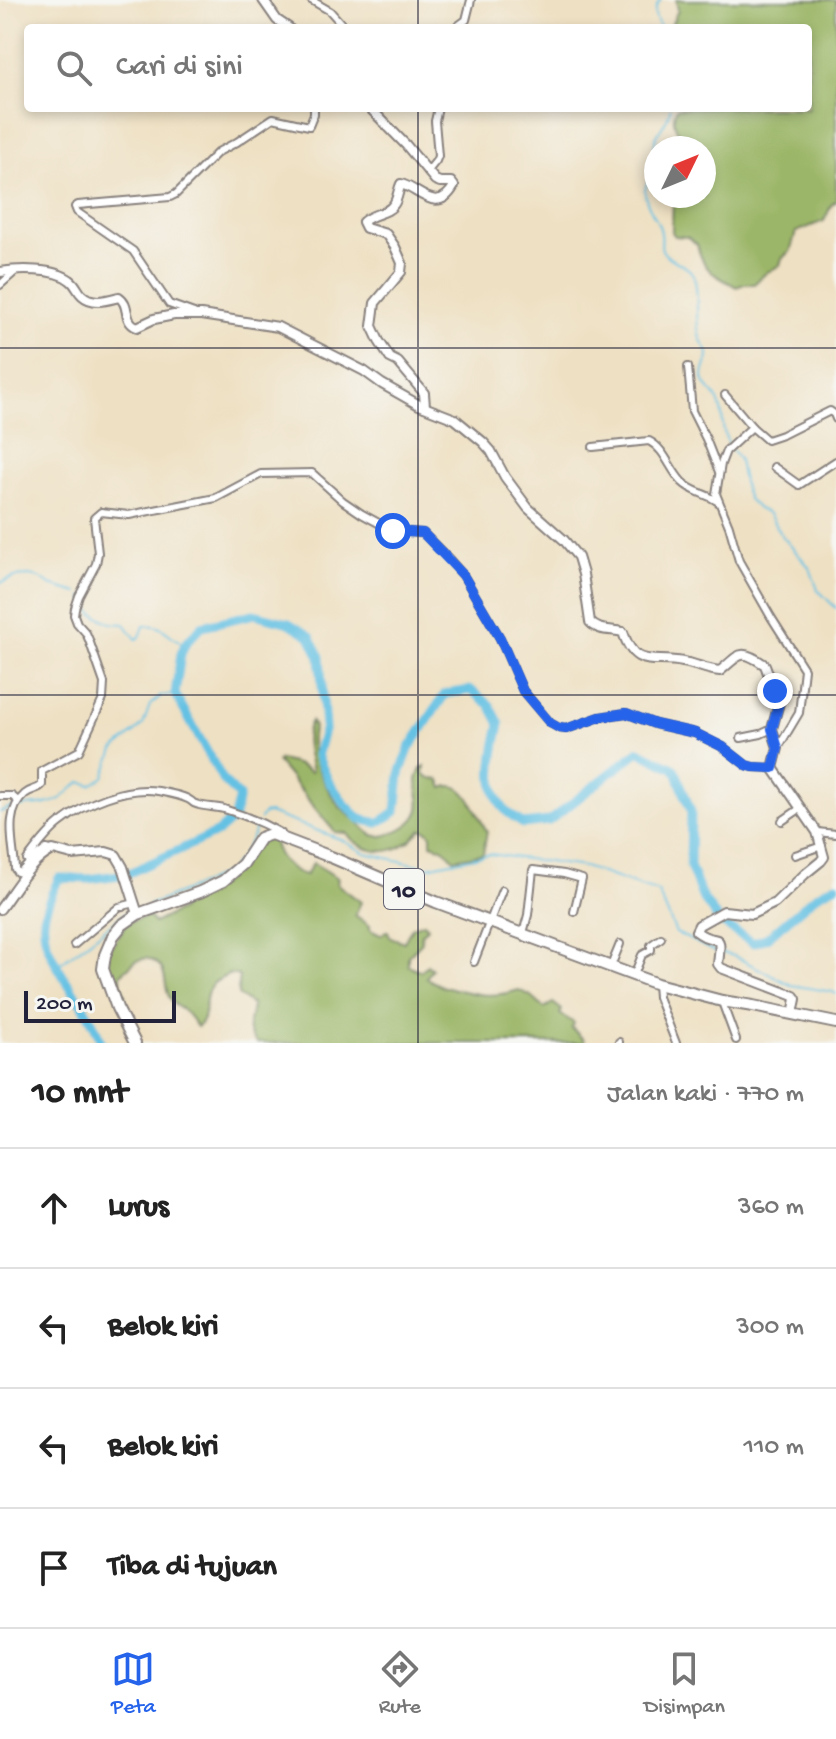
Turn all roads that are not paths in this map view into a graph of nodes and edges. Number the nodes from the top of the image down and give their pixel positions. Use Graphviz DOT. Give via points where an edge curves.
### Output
graph roads {
  1 [pos="263,0"];
  2 [pos="311,0"];
  3 [pos="471,0"];
  4 [pos="283,24"];
  5 [pos="341,24"];
  6 [pos="459,24"];
  7 [pos="314,112"];
  8 [pos="374,112"];
  9 [pos="437,112"];
  10 [pos="428,171"];
  11 [pos="2,270"];
  12 [pos="17,270"];
  13 [pos="0,285"];
  14 [pos="201,315"];
  15 [pos="688,367"];
  16 [pos="725,395"];
  17 [pos="425,407"];
  18 [pos="836,419"];
  19 [pos="752,427"];
  20 [pos="593,447"];
  21 [pos="836,461"];
  22 [pos="774,467"];
  23 [pos="719,473"];
  24 [pos="720,503"];
  25 [pos="772,729"];
  26 [pos="741,738"];
  27 [pos="778,748"];
  28 [pos="773,768"];
  29 [pos="0,796"];
  30 [pos="18,801"];
  31 [pos="801,808"];
  32 [pos="782,821"];
  33 [pos="817,832"];
  34 [pos="836,834"];
  35 [pos="281,837"];
  36 [pos="822,846"];
  37 [pos="51,850"];
  38 [pos="795,855"];
  39 [pos="17,872"];
  40 [pos="502,890"];
  41 [pos="0,909"];
  42 [pos="136,909"];
  43 [pos="574,912"];
  44 [pos="490,922"];
  45 [pos="523,933"];
  46 [pos="661,938"];
  47 [pos="620,944"];
  48 [pos="74,945"];
  49 [pos="474,962"];
  50 [pos="611,966"];
  51 [pos="634,975"];
  52 [pos="657,984"];
  53 [pos="722,1001"];
  54 [pos="793,1014"];
  55 [pos="836,1023"];
  56 [pos="736,1040"];
  57 [pos="135,1043"];
  58 [pos="676,1043"];
  1 -- 4 [label="street"];
  2 -- 5 [label="street"];
  3 -- 6 [label="street"];
  7 -- 14 [label="street" via="309,126 273,118 218,152 170,197 75,207 133,251 169,304"];
  8 -- 10 [label="street"];
  9 -- 10 [label="street" via="438,156"];
  10 -- 17 [label="street" via="438,182 452,183 452,191 429,199 401,184 391,208 363,222 386,234 402,263 401,272 375,303 372,326 390,358 424,393"];
  11 -- 12 [label="street"];
  12 -- 13 [label="street"];
  12 -- 14 [label="street" via="67,277 83,296 96,301 122,298 128,320 137,327 165,316"];
  14 -- 17 [label="street" via="278,327"];
  15 -- 23 [label="street" via="692,411"];
  16 -- 19 [label="street"];
  17 -- 25 [label="street" via="455,419 483,442 528,508 578,557 593,626 623,632 627,645 641,658 720,671 739,655 755,658 768,669 779,703"];
  18 -- 19 [label="street" via="830,411 767,440"];
  19 -- 23 [label="street" via="726,451"];
  20 -- 24 [label="street" via="654,443 689,489"];
  21 -- 22 [label="street" via="799,485"];
  23 -- 24 [label="street"];
  24 -- 27 [label="street" via="748,579 804,669 799,713"];
  25 -- 26 [label="street"];
  25 -- 27 [label="street"];
  27 -- 28 [label="street"];
  28 -- 30 [label="street" via="746,765 695,733 626,713 566,729 550,723 523,691 463,575 423,533 385,528 310,472 261,474 216,498 129,515 99,513 94,518 96,564 74,610 104,683 103,699 79,751 42,771 41,787"];
  28 -- 31 [label="street"];
  29 -- 30 [label="street"];
  30 -- 39 [label="street" via="11,826"];
  31 -- 32 [label="street"];
  31 -- 33 [label="street"];
  33 -- 34 [label="street"];
  33 -- 36 [label="street"];
  35 -- 39 [label="street" via="260,822 220,808 146,790 118,795 57,824"];
  35 -- 42 [label="highway" via="260,838 243,864 217,884"];
  35 -- 44 [label="highway, 10"];
  36 -- 38 [label="street"];
  36 -- 54 [label="street" via="823,859 775,903 752,914 724,911 696,931 720,943 721,968 794,996"];
  37 -- 39 [label="street" via="39,853"];
  37 -- 41 [label="street"];
  37 -- 42 [label="street" via="116,855"];
  40 -- 44 [label="street"];
  42 -- 48 [label="street" via="119,907"];
  42 -- 57 [label="highway" via="113,936 103,969"];
  43 -- 45 [label="street" via="582,879 533,870"];
  44 -- 45 [label="highway, 10"];
  44 -- 49 [label="street"];
  45 -- 50 [label="highway, 10"];
  46 -- 51 [label="street" via="642,955"];
  47 -- 50 [label="street"];
  50 -- 51 [label="highway, 10"];
  51 -- 52 [label="highway, 10"];
  52 -- 53 [label="highway, 10"];
  52 -- 58 [label="street"];
  53 -- 54 [label="highway, 10"];
  53 -- 56 [label="street"];
  54 -- 55 [label="highway, 10"];
}
